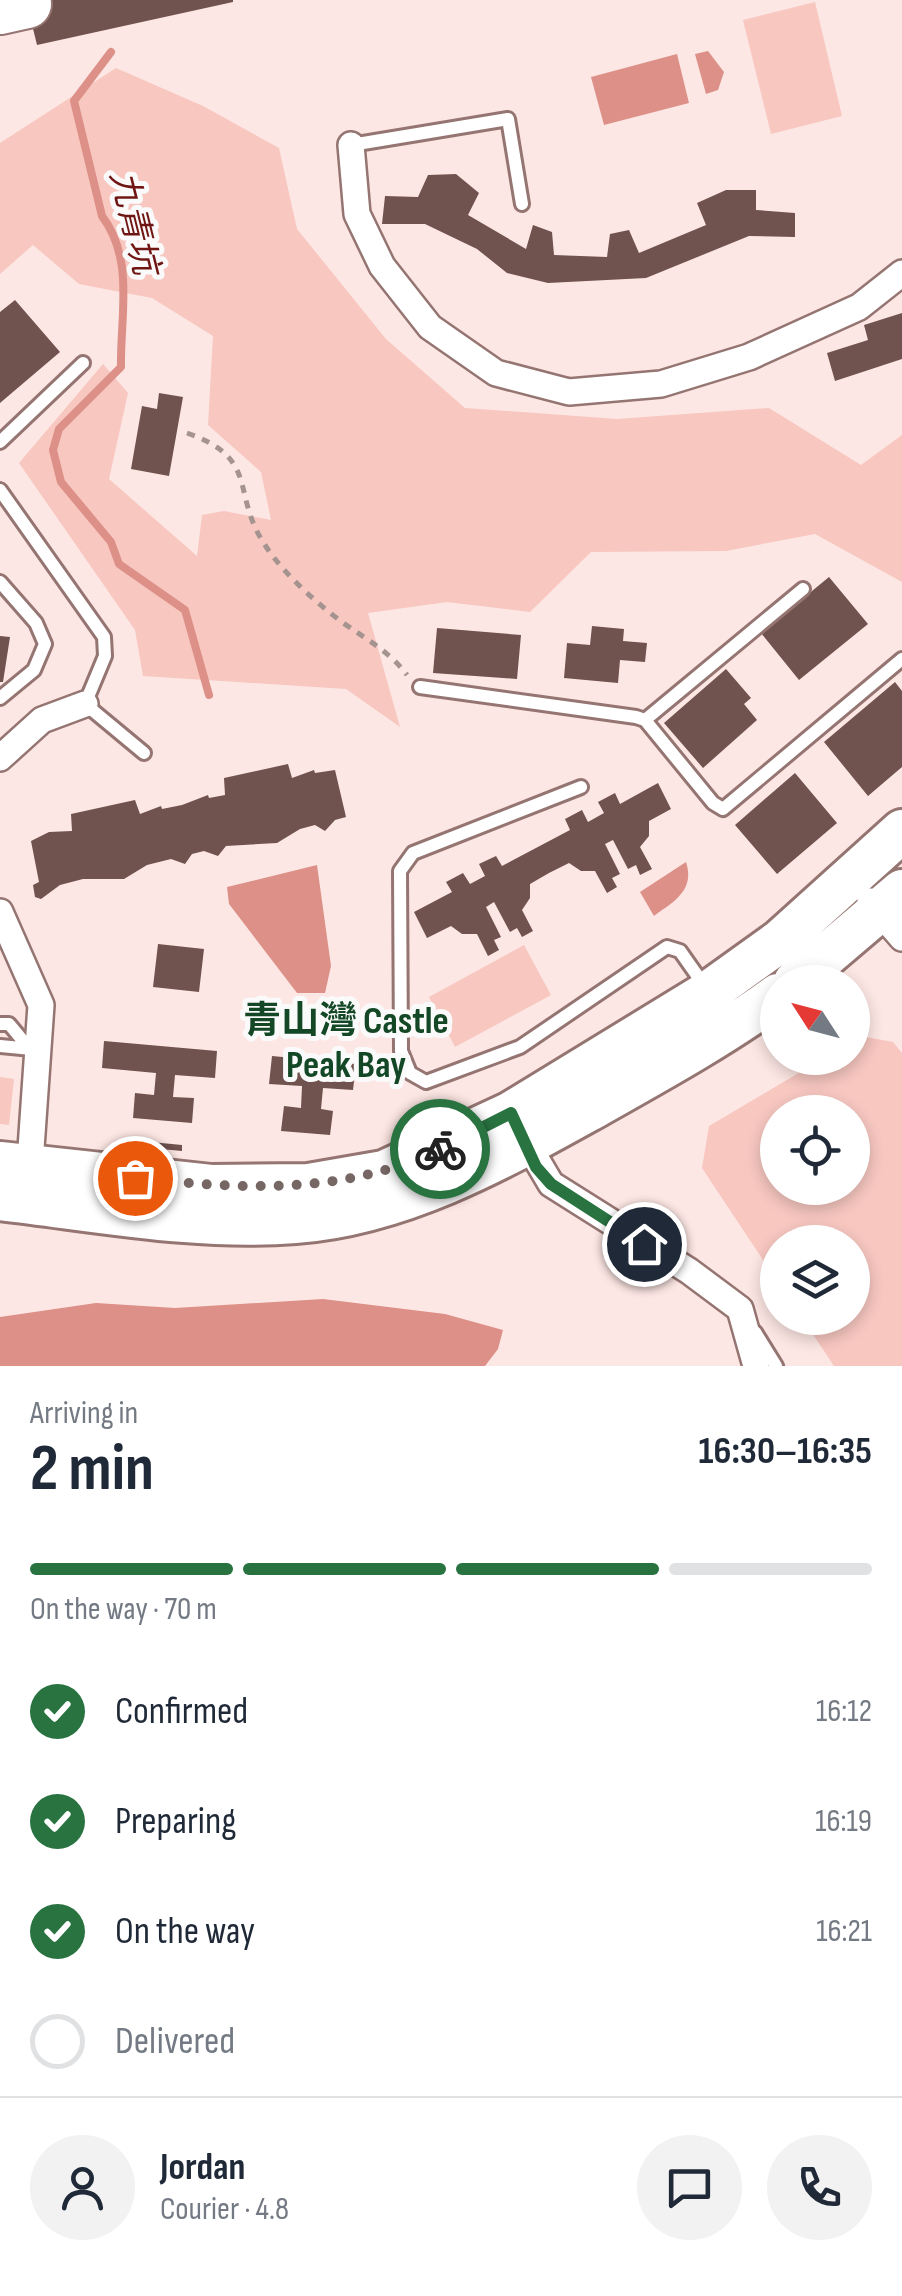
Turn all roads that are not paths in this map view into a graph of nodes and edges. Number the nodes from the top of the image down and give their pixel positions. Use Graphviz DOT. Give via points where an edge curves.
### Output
graph roads {
  1 [pos="352,145"];
  2 [pos="522,204"];
  3 [pos="902,274"];
  4 [pos="83,364"];
  5 [pos="0,442"];
  6 [pos="0,490"];
  7 [pos="0,582"];
  8 [pos="803,589"];
  9 [pos="902,659"];
  10 [pos="420,686"];
  11 [pos="0,698"];
  12 [pos="85,704"];
  13 [pos="644,720"];
  14 [pos="144,752"];
  15 [pos="0,758"];
  16 [pos="581,787"];
  17 [pos="902,830"];
  18 [pos="850,879"];
  19 [pos="0,912"];
  20 [pos="895,914"];
  21 [pos="8,955"];
  22 [pos="820,965"];
  23 [pos="760,1000"];
  24 [pos="720,1010"];
  25 [pos="3,1021"];
  26 [pos="0,1046"];
  27 [pos="34,1049"];
  28 [pos="518,1129"];
  29 [pos="14,1183"];
  30 [pos="740,1309"];
  31 [pos="756,1366"];
  32 [pos="776,1366"];
  1 -- 2 [label="lane" via="508,119"];
  1 -- 3 [label="street" via="356,214 382,266 430,327 496,373 569,392 661,384 749,357 859,307"];
  4 -- 5 [label="lane"];
  6 -- 12 [label="lane" via="104,638"];
  7 -- 11 [label="lane" via="36,623 45,644 34,670"];
  8 -- 13 [label="lane"];
  9 -- 13 [label="lane" via="728,808 712,803"];
  10 -- 13 [label="lane"];
  12 -- 14 [label="lane"];
  12 -- 15 [label="street" via="42,720"];
  16 -- 24 [label="lane" via="414,853 400,872 400,1051 410,1073 426,1082 520,1047 667,948 680,951"];
  17 -- 18 [label="main road"];
  18 -- 20 [label="street"];
  18 -- 24 [label="main road" via="780,941"];
  19 -- 21 [label="street"];
  20 -- 22 [label="main road"];
  21 -- 27 [label="street" via="40,1006"];
  23 -- 24 [label="main road"];
  24 -- 28 [label="main road"];
  25 -- 27 [label="lane"];
  26 -- 27 [label="lane"];
  27 -- 29 [label="street"];
  28 -- 29 [label="main road" via="432,1188 328,1218 204,1221"];
  28 -- 30 [label="street" via="551,1184"];
  30 -- 31 [label="street"];
  30 -- 32 [label="lane"];
}
